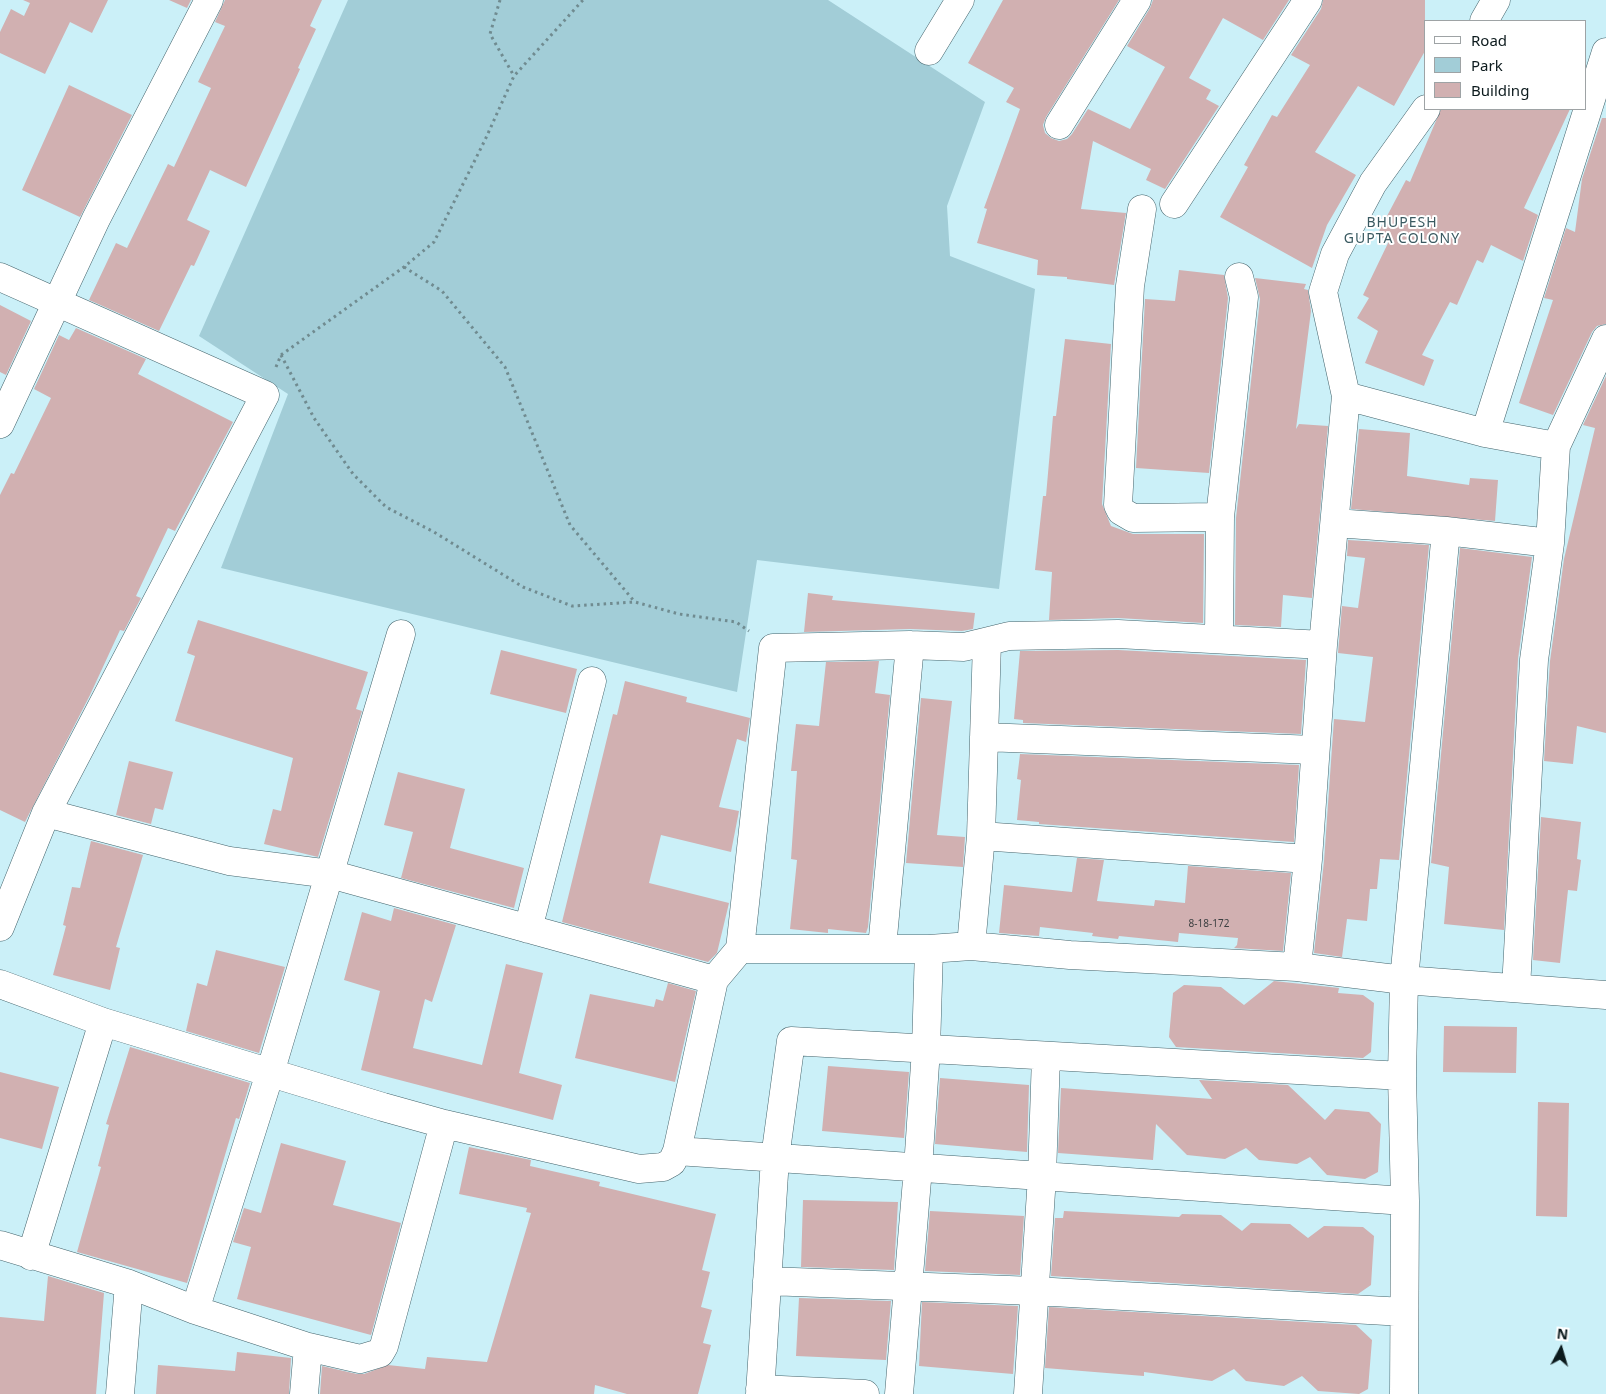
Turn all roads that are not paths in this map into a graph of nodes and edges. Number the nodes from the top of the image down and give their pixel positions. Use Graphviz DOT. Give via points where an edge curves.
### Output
graph roads {
  1 [pos="209,0"];
  2 [pos="960,0"];
  3 [pos="1137,0"];
  4 [pos="1308,0"];
  5 [pos="1496,0"];
  6 [pos="1485,20"];
  7 [pos="929,51"];
  8 [pos="1606,52"];
  9 [pos="1425,110"];
  10 [pos="1059,125"];
  11 [pos="1174,204"];
  12 [pos="1142,208"];
  13 [pos="0,277"];
  14 [pos="1240,277"];
  15 [pos="58,304"];
  16 [pos="1606,339"];
  17 [pos="1346,396"];
  18 [pos="0,424"];
  19 [pos="1485,433"];
  20 [pos="1556,446"];
  21 [pos="1220,517"];
  22 [pos="1335,524"];
  23 [pos="1446,531"];
  24 [pos="1550,544"];
  25 [pos="401,634"];
  26 [pos="1219,637"];
  27 [pos="987,642"];
  28 [pos="910,645"];
  29 [pos="1323,645"];
  30 [pos="592,681"];
  31 [pos="984,736"];
  32 [pos="1315,750"];
  33 [pos="46,813"];
  34 [pos="981,836"];
  35 [pos="1308,859"];
  36 [pos="330,874"];
  37 [pos="0,927"];
  38 [pos="528,929"];
  39 [pos="971,946"];
  40 [pos="882,948"];
  41 [pos="740,949"];
  42 [pos="929,949"];
  43 [pos="1297,968"];
  44 [pos="714,980"];
  45 [pos="1404,980"];
  46 [pos="0,984"];
  47 [pos="1516,988"];
  48 [pos="1606,995"];
  49 [pos="103,1022"];
  50 [pos="926,1049"];
  51 [pos="1046,1056"];
  52 [pos="270,1073"];
  53 [pos="1402,1076"];
  54 [pos="444,1124"];
  55 [pos="677,1151"];
  56 [pos="774,1158"];
  57 [pos="918,1168"];
  58 [pos="1042,1176"];
  59 [pos="1404,1202"];
  60 [pos="0,1245"];
  61 [pos="31,1256"];
  62 [pos="767,1281"];
  63 [pos="129,1284"];
  64 [pos="908,1287"];
  65 [pos="1035,1291"];
  66 [pos="195,1310"];
  67 [pos="1404,1312"];
  68 [pos="308,1347"];
  69 [pos="760,1392"];
  70 [pos="120,1394"];
  71 [pos="304,1394"];
  72 [pos="865,1394"];
  73 [pos="899,1394"];
  74 [pos="1028,1394"];
  75 [pos="1404,1394"];
  1 -- 15 [label="street" via="96,219"];
  2 -- 7 [label="street"];
  3 -- 10 [label="street"];
  4 -- 11 [label="street"];
  5 -- 6 [label="street"];
  8 -- 19 [label="street"];
  9 -- 17 [label="street" via="1373,183 1335,254 1323,292"];
  12 -- 21 [label="street" via="1130,286 1118,505 1121,511 1133,518"];
  13 -- 15 [label="street"];
  14 -- 21 [label="street" via="1244,296"];
  15 -- 18 [label="street"];
  15 -- 33 [label="street" via="265,395"];
  16 -- 20 [label="street"];
  17 -- 19 [label="street"];
  17 -- 22 [label="street"];
  19 -- 20 [label="street"];
  20 -- 24 [label="street"];
  21 -- 26 [label="street"];
  22 -- 23 [label="street"];
  22 -- 29 [label="street"];
  23 -- 24 [label="street"];
  23 -- 45 [label="street"];
  24 -- 47 [label="street" via="1534,660"];
  25 -- 36 [label="street"];
  26 -- 27 [label="street" via="1118,634 1008,636"];
  26 -- 29 [label="street"];
  27 -- 28 [label="street" via="964,647"];
  27 -- 31 [label="street"];
  28 -- 40 [label="street"];
  28 -- 41 [label="street" via="773,648"];
  29 -- 32 [label="street"];
  30 -- 38 [label="street"];
  31 -- 32 [label="street"];
  31 -- 34 [label="street"];
  32 -- 35 [label="street"];
  33 -- 36 [label="street" via="229,861"];
  33 -- 37 [label="street"];
  34 -- 35 [label="street"];
  34 -- 39 [label="street"];
  35 -- 43 [label="street"];
  36 -- 38 [label="street"];
  36 -- 52 [label="street"];
  38 -- 44 [label="street"];
  39 -- 42 [label="street"];
  39 -- 43 [label="street"];
  40 -- 41 [label="street"];
  40 -- 42 [label="street"];
  41 -- 44 [label="street"];
  42 -- 50 [label="street"];
  43 -- 45 [label="street"];
  44 -- 55 [label="street"];
  45 -- 47 [label="street"];
  45 -- 53 [label="street"];
  46 -- 49 [label="street"];
  47 -- 48 [label="street"];
  49 -- 52 [label="street"];
  49 -- 61 [label="street"];
  50 -- 51 [label="street"];
  50 -- 56 [label="street" via="791,1041"];
  50 -- 57 [label="street"];
  51 -- 53 [label="street"];
  51 -- 58 [label="street"];
  52 -- 54 [label="street"];
  52 -- 66 [label="street"];
  53 -- 59 [label="street"];
  54 -- 55 [label="street" via="639,1169 663,1167 672,1162"];
  54 -- 68 [label="street" via="380,1353 360,1359"];
  55 -- 56 [label="street"];
  56 -- 57 [label="street"];
  56 -- 62 [label="street"];
  57 -- 58 [label="street"];
  57 -- 64 [label="street"];
  58 -- 59 [label="street"];
  58 -- 65 [label="street"];
  59 -- 67 [label="street"];
  60 -- 61 [label="street"];
  61 -- 63 [label="street"];
  62 -- 64 [label="street"];
  62 -- 69 [label="street"];
  63 -- 66 [label="street"];
  63 -- 70 [label="street"];
  64 -- 65 [label="street"];
  64 -- 73 [label="street"];
  65 -- 67 [label="street"];
  65 -- 74 [label="street"];
  66 -- 68 [label="street"];
  67 -- 75 [label="street"];
  68 -- 71 [label="street"];
  69 -- 72 [label="street"];
}
